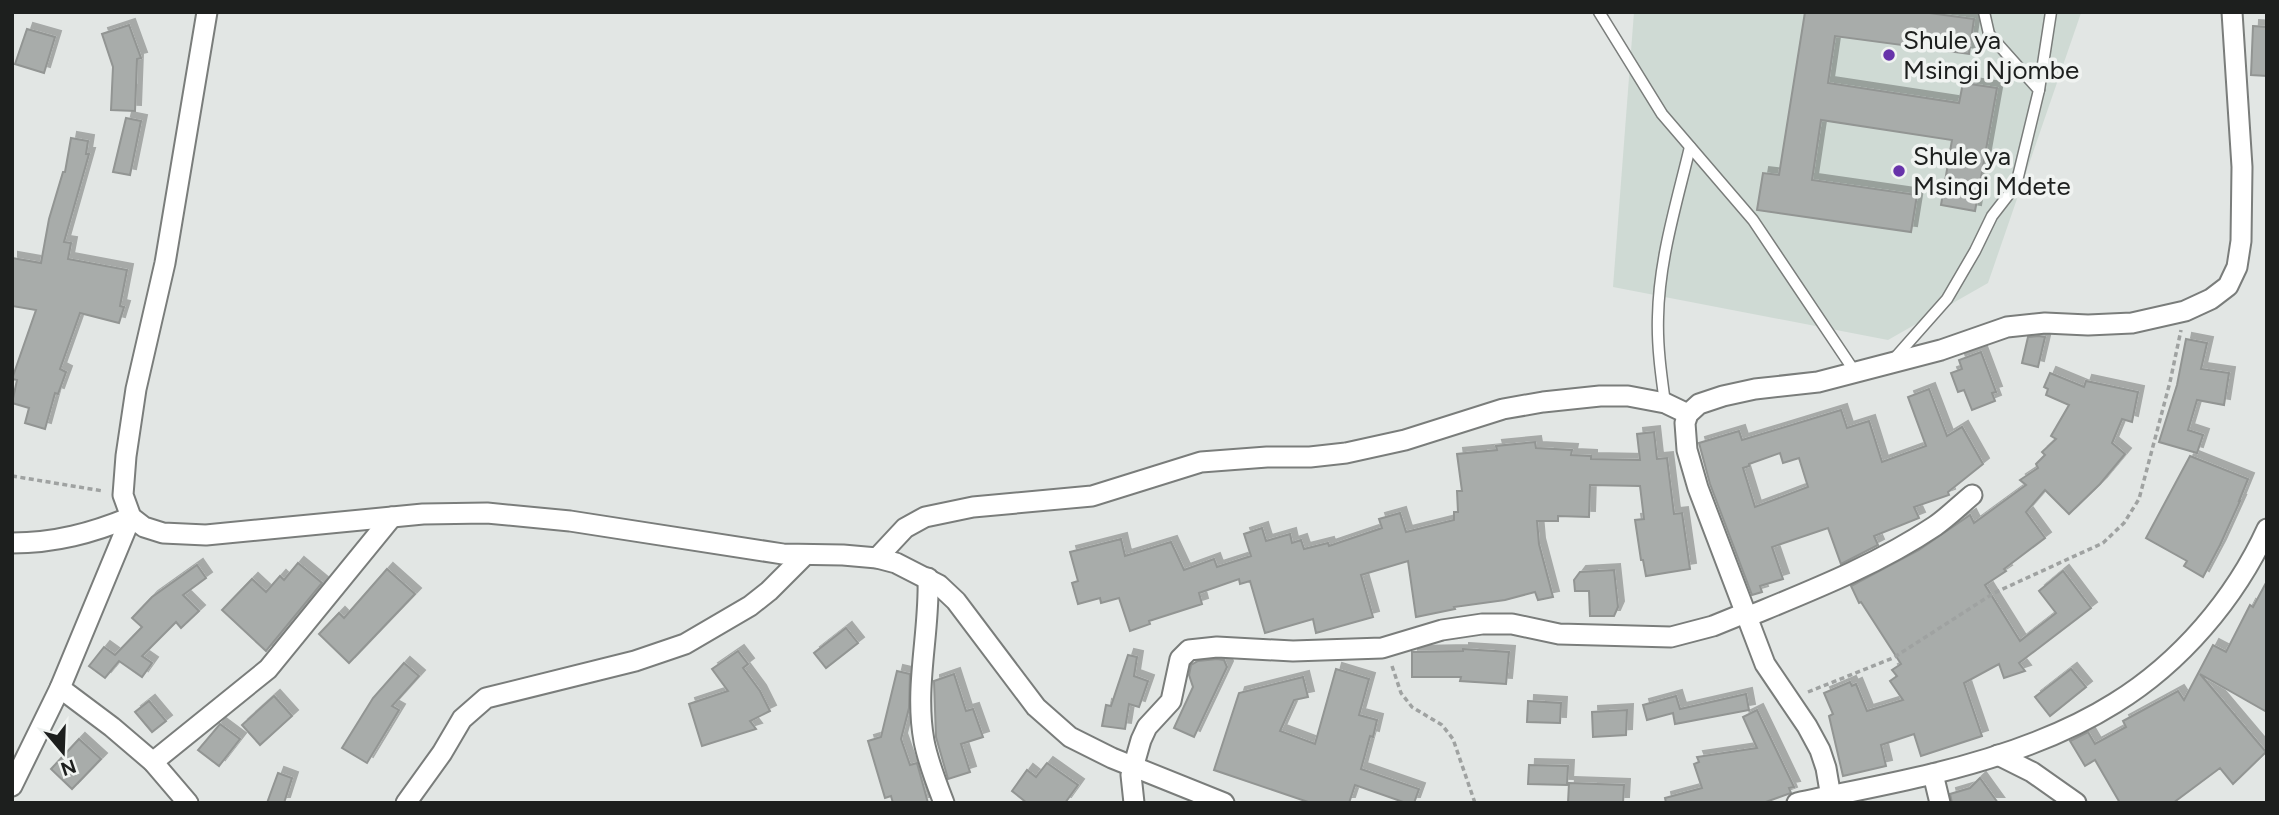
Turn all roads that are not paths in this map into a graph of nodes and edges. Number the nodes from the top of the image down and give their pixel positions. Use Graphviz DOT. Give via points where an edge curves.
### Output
graph roads {
  1 [pos="207,12"];
  2 [pos="1599,12"];
  3 [pos="1983,12"];
  4 [pos="2051,12"];
  5 [pos="2232,12"];
  6 [pos="2039,90"];
  7 [pos="1690,147"];
  8 [pos="1890,363"];
  9 [pos="1855,372"];
  10 [pos="1665,403"];
  11 [pos="1688,414"];
  12 [pos="1972,495"];
  13 [pos="131,517"];
  14 [pos="392,517"];
  15 [pos="2267,529"];
  16 [pos="12,543"];
  17 [pos="805,555"];
  18 [pos="877,558"];
  19 [pos="928,578"];
  20 [pos="1746,615"];
  21 [pos="60,688"];
  22 [pos="1998,755"];
  23 [pos="153,762"];
  24 [pos="1132,766"];
  25 [pos="1933,774"];
  26 [pos="12,786"];
  27 [pos="1831,799"];
  28 [pos="188,803"];
  29 [pos="405,803"];
  30 [pos="944,803"];
  31 [pos="1134,803"];
  32 [pos="1224,803"];
  33 [pos="1797,803"];
  34 [pos="1940,803"];
  35 [pos="2076,803"];
  1 -- 13 [label="street" via="165,263 136,389 123,495"];
  2 -- 7 [label="lane" via="1662,114"];
  3 -- 6 [label="lane" via="1989,34"];
  4 -- 6 [label="lane"];
  5 -- 8 [label="street" via="2242,167 2239,254 2228,286 2186,311 2132,323 2007,327"];
  6 -- 8 [label="lane" via="2015,185 1992,216 1947,299"];
  7 -- 9 [label="lane" via="1753,220"];
  7 -- 10 [label="lane" via="1659,290"];
  8 -- 9 [label="street"];
  9 -- 11 [label="street" via="1723,396 1699,404"];
  10 -- 11 [label="street"];
  10 -- 18 [label="street" via="1628,396 1543,402 1346,453 1201,462 1093,496 973,507 925,517 905,528"];
  11 -- 20 [label="street" via="1687,450"];
  12 -- 20 [label="street" via="1902,545 1827,584"];
  13 -- 14 [label="street" via="163,533 206,535"];
  13 -- 16 [label="street" via="81,536"];
  13 -- 21 [label="street"];
  14 -- 17 [label="street" via="486,513"];
  14 -- 23 [label="street" via="268,669"];
  15 -- 22 [label="street" via="2220,606 2189,644 2154,674 2115,703 2049,737"];
  17 -- 18 [label="street"];
  17 -- 29 [label="street" via="750,606 685,643 635,661 486,698 462,719"];
  18 -- 19 [label="street"];
  19 -- 24 [label="street" via="956,601 1053,724"];
  19 -- 30 [label="street" via="922,718 928,757"];
  20 -- 24 [label="street" via="1671,638 1559,634 1513,624 1482,624 1442,629 1366,650 1189,650 1180,659 1171,701 1147,727"];
  20 -- 27 [label="street" via="1765,664 1820,750"];
  21 -- 23 [label="street"];
  21 -- 26 [label="street"];
  22 -- 25 [label="street"];
  22 -- 35 [label="street"];
  23 -- 28 [label="street"];
  24 -- 31 [label="street"];
  24 -- 32 [label="street"];
  25 -- 27 [label="street"];
  25 -- 34 [label="street"];
  27 -- 33 [label="street"];
}
